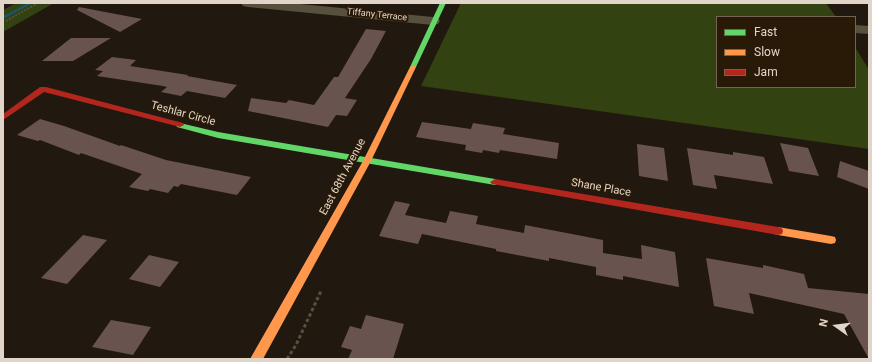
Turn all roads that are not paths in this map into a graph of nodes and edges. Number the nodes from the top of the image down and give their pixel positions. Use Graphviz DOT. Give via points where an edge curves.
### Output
graph roads {
  1 [pos="248,3"];
  2 [pos="442,3"];
  3 [pos="433,21"];
  4 [pos="856,29"];
  5 [pos="869,30"];
  6 [pos="3,118"];
  7 [pos="367,161"];
  8 [pos="831,240"];
  9 [pos="256,359"];
  1 -- 3 [label="street, Tiffany Terrace"];
  2 -- 3 [label="street, East 68th Avenue"];
  3 -- 7 [label="street, East 68th Avenue"];
  4 -- 5 [label="street"];
  6 -- 7 [label="street, Teshlar Circle" via="44,89 218,135"];
  7 -- 8 [label="street, Shane Place"];
  7 -- 9 [label="street, East 68th Avenue"];
}
